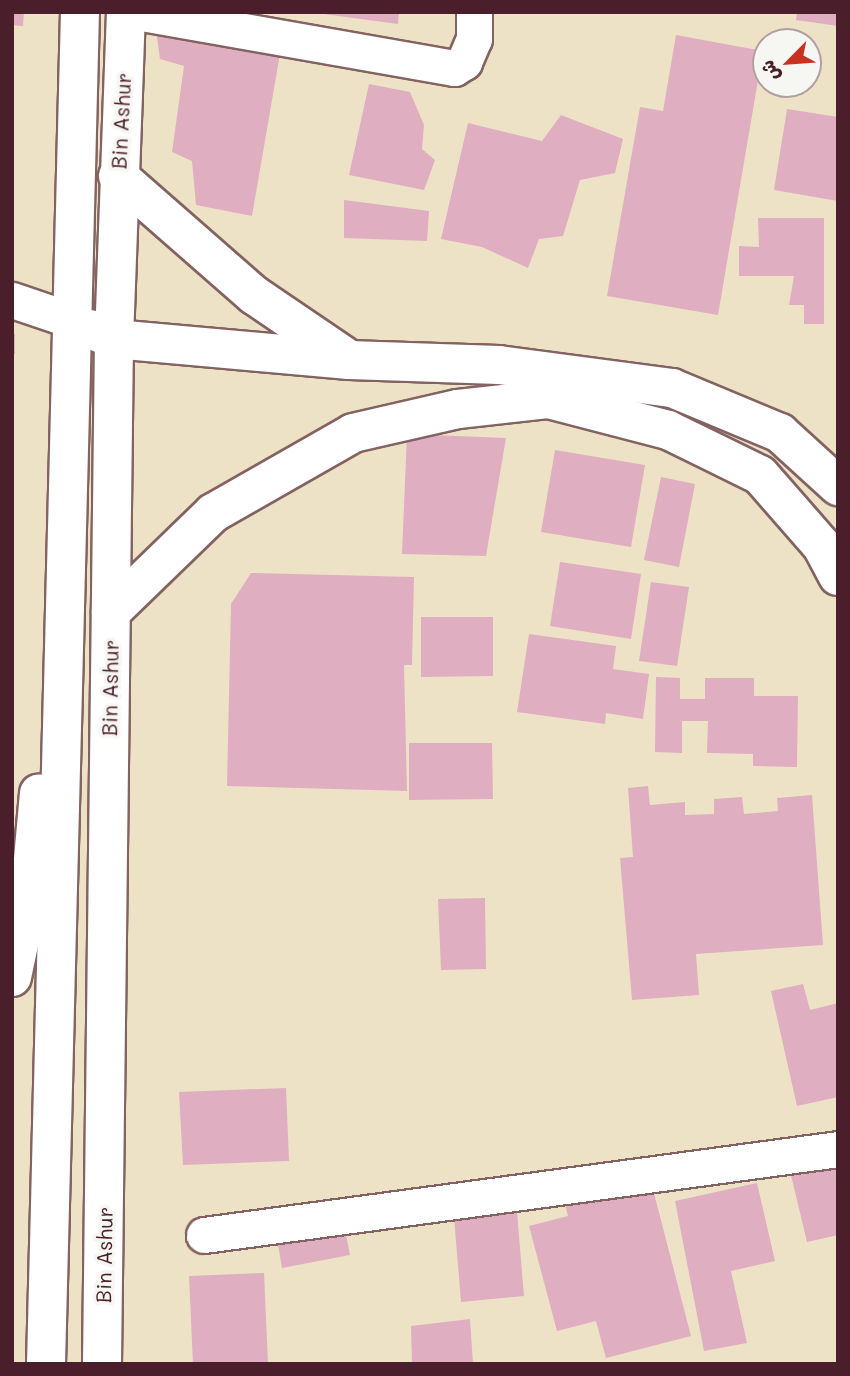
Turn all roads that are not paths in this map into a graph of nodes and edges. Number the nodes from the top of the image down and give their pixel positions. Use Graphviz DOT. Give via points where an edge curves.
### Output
graph roads {
  1 [pos="80,12"];
  2 [pos="125,12"];
  3 [pos="136,12"];
  4 [pos="474,12"];
  5 [pos="118,176"];
  6 [pos="12,300"];
  7 [pos="68,319"];
  8 [pos="114,339"];
  9 [pos="349,360"];
  10 [pos="838,486"];
  11 [pos="69,548"];
  12 [pos="838,576"];
  13 [pos="111,612"];
  14 [pos="12,977"];
  15 [pos="838,1149"];
  16 [pos="204,1235"];
  17 [pos="46,1364"];
  18 [pos="102,1364"];
  1 -- 7 [label="main road"];
  2 -- 5 [label="main road, Bin Ashur"];
  3 -- 4 [label="street" via="454,68 474,39"];
  5 -- 8 [label="main road, Bin Ashur"];
  5 -- 9 [label="main road" via="254,295"];
  6 -- 7 [label="street"];
  7 -- 8 [label="main road"];
  7 -- 11 [label="main road"];
  8 -- 9 [label="main road"];
  8 -- 13 [label="main road, Bin Ashur"];
  9 -- 10 [label="main road" via="499,365 672,388 780,433"];
  11 -- 14 [label="main road" via="30,892"];
  11 -- 17 [label="main road"];
  12 -- 13 [label="main road" via="822,546 760,475 668,430 549,399 458,409 354,433 213,513"];
  13 -- 18 [label="main road, Bin Ashur"];
  15 -- 16 [label="street"];
}
